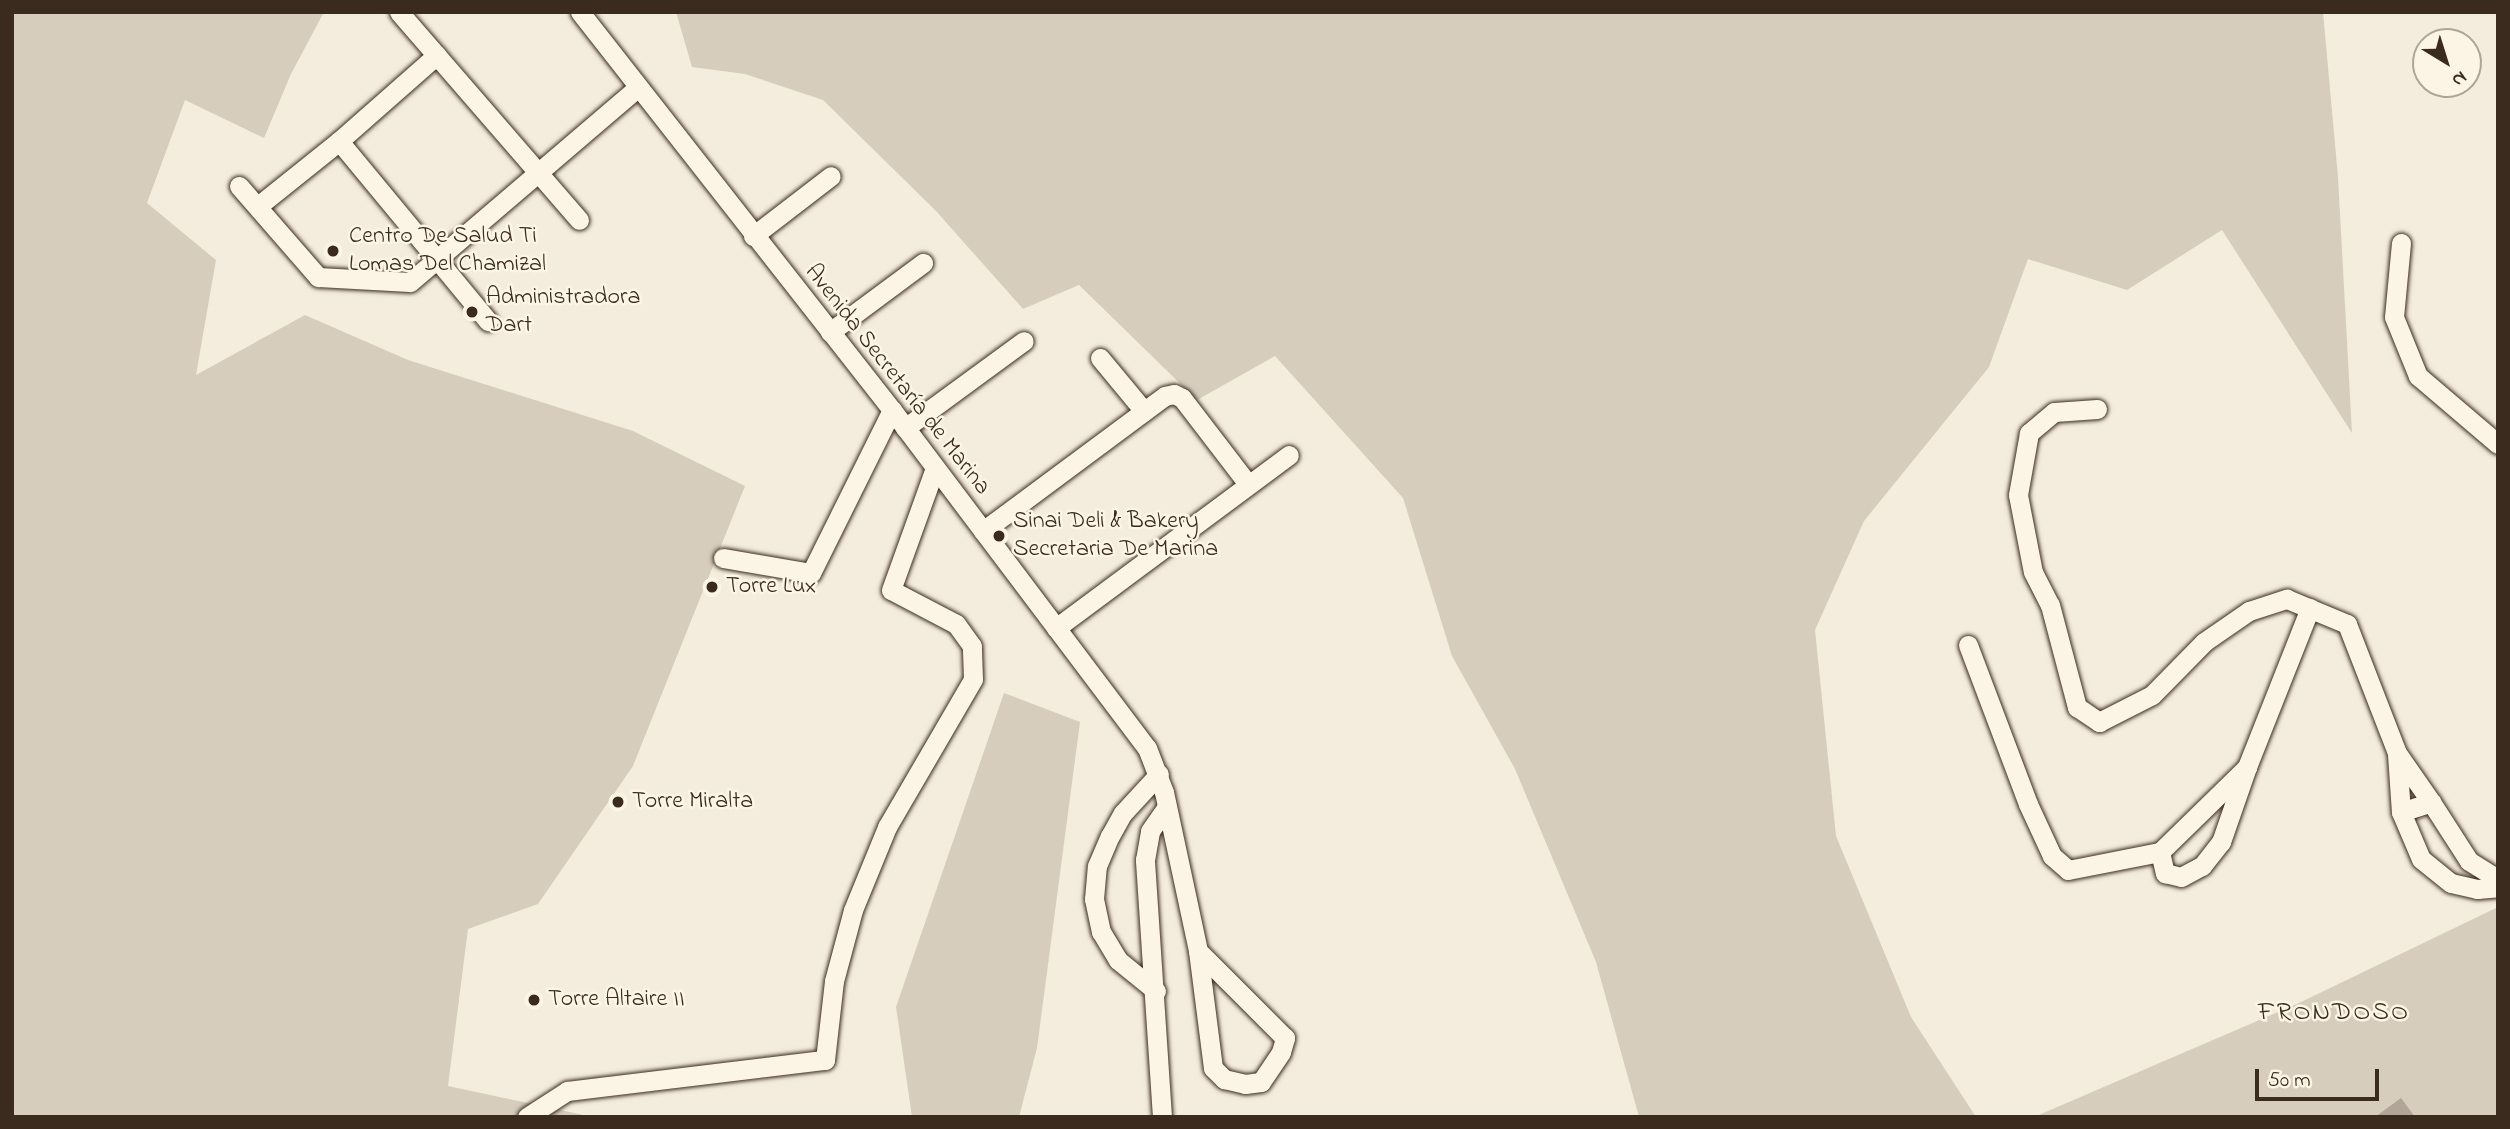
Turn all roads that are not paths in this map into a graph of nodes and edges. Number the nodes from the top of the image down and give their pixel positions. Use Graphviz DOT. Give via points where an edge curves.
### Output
graph roads {
  1 [pos="399,12"];
  2 [pos="580,12"];
  3 [pos="437,55"];
  4 [pos="637,88"];
  5 [pos="339,141"];
  6 [pos="538,171"];
  7 [pos="831,176"];
  8 [pos="239,186"];
  9 [pos="257,206"];
  10 [pos="579,220"];
  11 [pos="753,236"];
  12 [pos="2401,243"];
  13 [pos="437,258"];
  14 [pos="923,263"];
  15 [pos="488,321"];
  16 [pos="830,332"];
  17 [pos="1024,341"];
  18 [pos="1100,358"];
  19 [pos="2097,409"];
  20 [pos="892,410"];
  21 [pos="1144,411"];
  22 [pos="905,428"];
  23 [pos="2498,444"];
  24 [pos="1289,455"];
  25 [pos="935,468"];
  26 [pos="1248,484"];
  27 [pos="983,531"];
  28 [pos="723,558"];
  29 [pos="2310,608"];
  30 [pos="1056,628"];
  31 [pos="1968,645"];
  32 [pos="2397,753"];
  33 [pos="2246,767"];
  34 [pos="1159,774"];
  35 [pos="2431,802"];
  36 [pos="1167,807"];
  37 [pos="2401,812"];
  38 [pos="2160,852"];
  39 [pos="2469,861"];
  40 [pos="2498,879"];
  41 [pos="2451,883"];
  42 [pos="2498,887"];
  43 [pos="1198,951"];
  44 [pos="1156,991"];
  45 [pos="527,1117"];
  46 [pos="1162,1117"];
  1 -- 3 [label="street"];
  2 -- 4 [label="street, Avenida Secretaría de Marina"];
  3 -- 5 [label="street"];
  3 -- 6 [label="street"];
  4 -- 6 [label="street"];
  4 -- 11 [label="street, Avenida Secretaría de Marina"];
  5 -- 9 [label="street"];
  5 -- 13 [label="street"];
  6 -- 10 [label="street"];
  6 -- 13 [label="street"];
  7 -- 11 [label="street"];
  8 -- 9 [label="street"];
  9 -- 13 [label="street" via="318,277 410,282"];
  11 -- 16 [label="street, Avenida Secretaría de Marina"];
  12 -- 23 [label="street" via="2394,317 2418,376"];
  13 -- 15 [label="street"];
  14 -- 16 [label="street"];
  16 -- 20 [label="street, Avenida Secretaría de Marina"];
  17 -- 22 [label="street"];
  18 -- 21 [label="street"];
  19 -- 29 [label="street" via="2054,412 2029,433 2018,495 2033,572 2050,606 2077,707 2099,722 2152,695 2204,642 2249,611 2287,599"];
  20 -- 22 [label="street, Avenida Secretaría de Marina"];
  20 -- 28 [label="street" via="811,573"];
  21 -- 26 [label="street" via="1165,396 1182,398"];
  21 -- 27 [label="street"];
  22 -- 25 [label="street, Avenida Secretaría de Marina"];
  24 -- 26 [label="street"];
  25 -- 27 [label="street, Avenida Secretaría de Marina"];
  25 -- 45 [label="street" via="891,590 956,624 972,646 973,679 887,827 853,910 835,981 825,1059 567,1091"];
  26 -- 30 [label="street"];
  27 -- 30 [label="street, Avenida Secretaría de Marina"];
  29 -- 32 [label="street" via="2347,624"];
  29 -- 33 [label="street"];
  30 -- 34 [label="street, Avenida Secretaría de Marina" via="1147,748"];
  31 -- 38 [label="street" via="2028,804 2060,865 2068,870"];
  32 -- 35 [label="street"];
  32 -- 37 [label="street"];
  33 -- 38 [label="street"];
  33 -- 38 [label="street" via="2221,842 2202,866 2181,877 2165,873"];
  34 -- 36 [label="street, Avenida Secretaría de Marina"];
  34 -- 44 [label="street" via="1123,813 1110,836 1097,866 1094,899 1101,932 1118,960"];
  35 -- 37 [label="street"];
  35 -- 39 [label="street"];
  36 -- 43 [label="street, Avenida Secretaría de Marina"];
  36 -- 44 [label="street" via="1150,831 1145,860"];
  37 -- 41 [label="street" via="2421,859"];
  39 -- 40 [label="street"];
  39 -- 41 [label="street"];
  41 -- 42 [label="street" via="2477,889"];
  43 -- 43 [label="street, Avenida Secretaría de Marina" via="1213,1068 1224,1079 1261,1082 1285,1038"];
  44 -- 46 [label="street"];
}
